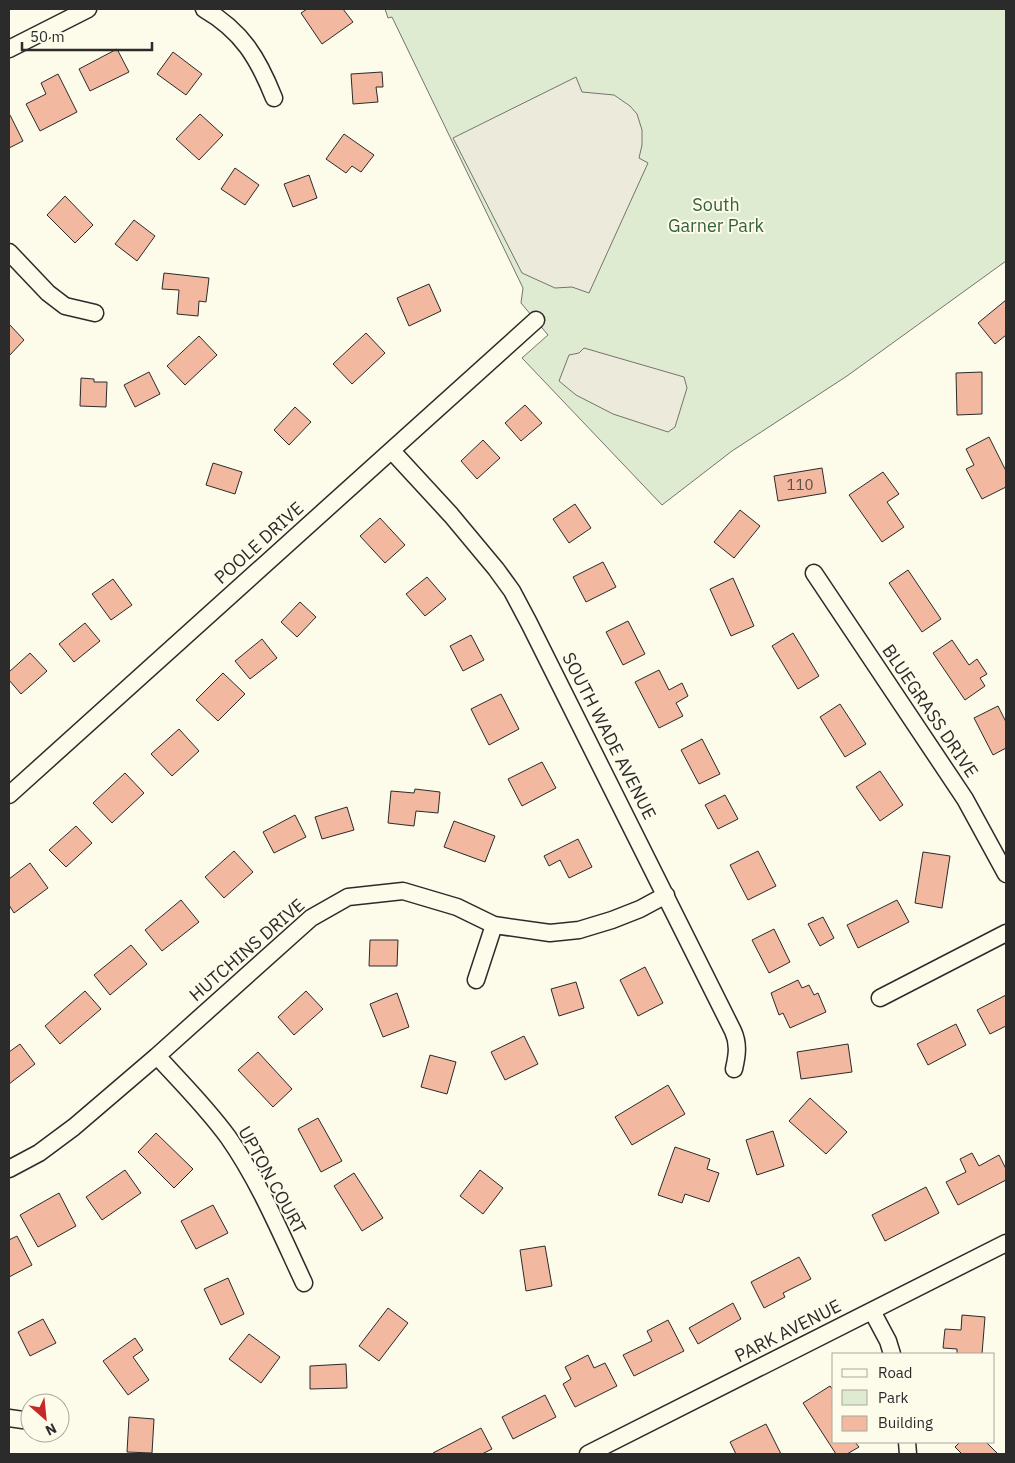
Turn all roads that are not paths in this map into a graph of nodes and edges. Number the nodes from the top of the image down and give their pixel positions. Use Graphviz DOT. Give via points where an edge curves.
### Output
graph roads {
  1 [pos="88,9"];
  2 [pos="204,9"];
  3 [pos="9,49"];
  4 [pos="274,98"];
  5 [pos="9,252"];
  6 [pos="96,313"];
  7 [pos="536,320"];
  8 [pos="392,451"];
  9 [pos="814,573"];
  10 [pos="9,795"];
  11 [pos="1006,874"];
  12 [pos="666,895"];
  13 [pos="494,925"];
  14 [pos="1006,934"];
  15 [pos="476,980"];
  16 [pos="880,998"];
  17 [pos="157,1056"];
  18 [pos="734,1069"];
  19 [pos="9,1169"];
  20 [pos="1006,1242"];
  21 [pos="304,1283"];
  22 [pos="872,1311"];
  23 [pos="892,1353"];
  24 [pos="595,1453"];
  1 -- 3 [label="street"];
  2 -- 4 [label="street" via="241,36 266,76"];
  5 -- 6 [label="street" via="48,294 64,306"];
  7 -- 8 [label="street, POOLE DRIVE"];
  8 -- 10 [label="street, POOLE DRIVE"];
  8 -- 12 [label="street, SOUTH WADE AVENUE" via="451,515 512,592"];
  9 -- 11 [label="street, BLUEGRASS DRIVE" via="965,799"];
  12 -- 13 [label="street, HUTCHINS DRIVE" via="633,912 579,930 550,932"];
  12 -- 18 [label="street, SOUTH WADE AVENUE" via="737,1040"];
  13 -- 15 [label="street"];
  13 -- 17 [label="street, HUTCHINS DRIVE" via="457,907 403,891 348,897 311,918"];
  14 -- 16 [label="street"];
  17 -- 19 [label="street, HUTCHINS DRIVE" via="74,1127 39,1153"];
  17 -- 21 [label="street, UPTON COURT" via="228,1138 254,1180"];
  20 -- 22 [label="street, PARK AVENUE"];
  22 -- 23 [label="street"];
  22 -- 24 [label="street, PARK AVENUE"];
}
